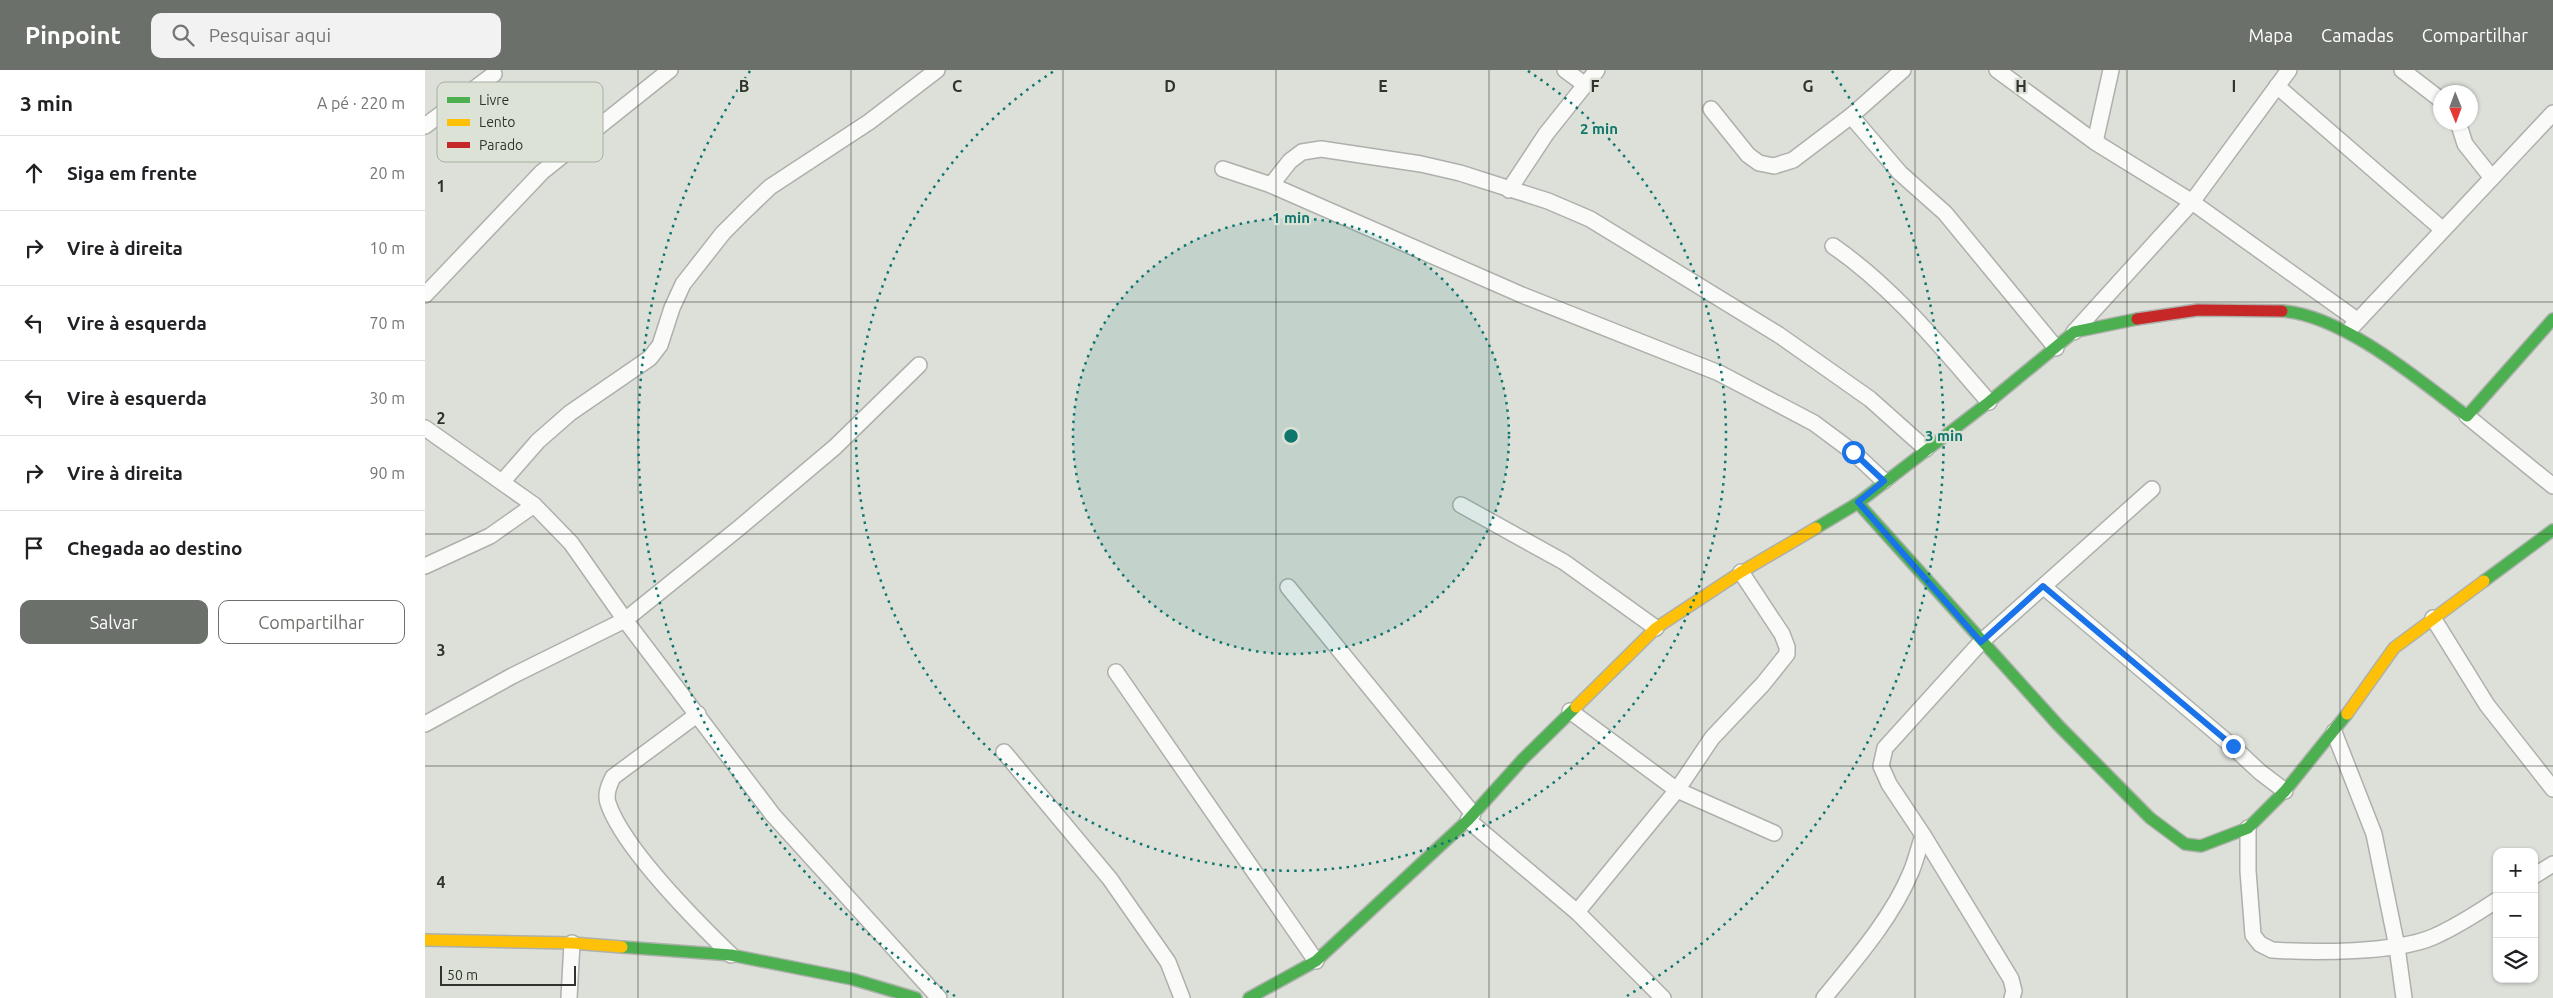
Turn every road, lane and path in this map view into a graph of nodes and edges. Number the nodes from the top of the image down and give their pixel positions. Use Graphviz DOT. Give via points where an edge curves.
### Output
graph roads {
  1 [pos="670,70"];
  2 [pos="937,70"];
  3 [pos="1565,70"];
  4 [pos="1597,70"];
  5 [pos="1903,70"];
  6 [pos="1997,70"];
  7 [pos="2111,70"];
  8 [pos="2289,70"];
  9 [pos="2402,70"];
  10 [pos="494,74"];
  11 [pos="483,82"];
  12 [pos="1584,84"];
  13 [pos="2277,86"];
  14 [pos="2433,94"];
  15 [pos="1711,108"];
  16 [pos="2553,113"];
  17 [pos="1851,116"];
  18 [pos="437,117"];
  19 [pos="603,123"];
  20 [pos="425,126"];
  21 [pos="2461,130"];
  22 [pos="2095,142"];
  23 [pos="554,162"];
  24 [pos="1223,169"];
  25 [pos="2492,178"];
  26 [pos="1271,185"];
  27 [pos="1509,190"];
  28 [pos="2191,202"];
  29 [pos="2442,229"];
  30 [pos="1833,246"];
  31 [pos="425,296"];
  32 [pos="2553,319"];
  33 [pos="2357,320"];
  34 [pos="2074,332"];
  35 [pos="2346,332"];
  36 [pos="2056,348"];
  37 [pos="919,366"];
  38 [pos="1989,402"];
  39 [pos="2467,416"];
  40 [pos="425,428"];
  41 [pos="1926,449"];
  42 [pos="503,481"];
  43 [pos="1884,481"];
  44 [pos="2553,486"];
  45 [pos="2152,489"];
  46 [pos="1858,502"];
  47 [pos="534,505"];
  48 [pos="1461,505"];
  49 [pos="2553,530"];
  50 [pos="425,566"];
  51 [pos="1741,572"];
  52 [pos="2043,586"];
  53 [pos="1288,587"];
  54 [pos="2433,618"];
  55 [pos="625,620"];
  56 [pos="1656,628"];
  57 [pos="1981,642"];
  58 [pos="1116,672"];
  59 [pos="1570,711"];
  60 [pos="698,714"];
  61 [pos="425,724"];
  62 [pos="2334,732"];
  63 [pos="1004,752"];
  64 [pos="2553,789"];
  65 [pos="1677,790"];
  66 [pos="2285,791"];
  67 [pos="1470,817"];
  68 [pos="2248,828"];
  69 [pos="1774,832"];
  70 [pos="1923,835"];
  71 [pos="2553,864"];
  72 [pos="2538,873"];
  73 [pos="2493,903"];
  74 [pos="1577,912"];
  75 [pos="425,940"];
  76 [pos="572,943"];
  77 [pos="2397,947"];
  78 [pos="731,955"];
  79 [pos="1316,961"];
  80 [pos="569,998"];
  81 [pos="916,998"];
  82 [pos="939,998"];
  83 [pos="1182,998"];
  84 [pos="1249,998"];
  85 [pos="1663,998"];
  86 [pos="1824,998"];
  87 [pos="2012,998"];
  88 [pos="2404,998"];
  1 -- 19 [label="street"];
  2 -- 42 [label="street" via="869,122 769,187 723,233 683,284 660,345 650,358 570,413 538,441"];
  3 -- 12 [label="street"];
  4 -- 12 [label="street"];
  5 -- 17 [label="street"];
  6 -- 22 [label="street"];
  7 -- 22 [label="street"];
  8 -- 13 [label="street"];
  9 -- 14 [label="street"];
  10 -- 11 [label="street"];
  12 -- 27 [label="street"];
  13 -- 28 [label="street"];
  13 -- 29 [label="street"];
  15 -- 17 [label="street" via="1748,155 1759,163 1774,166 1793,160"];
  16 -- 25 [label="street"];
  17 -- 36 [label="street" via="1901,173 1945,213"];
  18 -- 20 [label="street"];
  21 -- 25 [label="street" via="2465,144"];
  22 -- 28 [label="street"];
  23 -- 31 [label="street"];
  24 -- 26 [label="street"];
  25 -- 29 [label="street"];
  26 -- 27 [label="street" via="1290,161 1302,152 1321,149 1441,168"];
  26 -- 43 [label="street" via="1522,295 1719,374 1814,423 1853,452"];
  27 -- 41 [label="street" via="1590,219 1779,334 1870,398"];
  28 -- 33 [label="street"];
  28 -- 34 [label="street"];
  29 -- 33 [label="street"];
  30 -- 38 [label="street" via="1865,268 1911,312"];
  32 -- 39 [label="street"];
  33 -- 35 [label="street"];
  34 -- 35 [label="street" via="2198,310 2257,310 2304,315"];
  34 -- 36 [label="street"];
  35 -- 39 [label="street" via="2402,367"];
  36 -- 38 [label="street"];
  37 -- 55 [label="street" via="828,453"];
  38 -- 41 [label="street"];
  39 -- 44 [label="street"];
  40 -- 42 [label="street"];
  41 -- 43 [label="street"];
  42 -- 47 [label="street"];
  43 -- 46 [label="street"];
  45 -- 52 [label="street"];
  46 -- 51 [label="street"];
  46 -- 57 [label="street"];
  47 -- 50 [label="street" via="491,536"];
  47 -- 55 [label="street" via="571,543"];
  48 -- 56 [label="street" via="1564,562"];
  49 -- 54 [label="street"];
  51 -- 56 [label="street"];
  51 -- 65 [label="street" via="1782,634 1787,654 1712,738"];
  52 -- 57 [label="street"];
  52 -- 66 [label="street"];
  53 -- 67 [label="street"];
  54 -- 62 [label="street" via="2394,648"];
  54 -- 64 [label="street" via="2487,705"];
  55 -- 60 [label="street"];
  55 -- 61 [label="street"];
  56 -- 59 [label="street"];
  57 -- 68 [label="street" via="2150,818 2185,844 2201,846 2214,843"];
  57 -- 70 [label="street" via="1885,748 1881,766 1889,784"];
  58 -- 79 [label="street"];
  59 -- 65 [label="street"];
  59 -- 67 [label="street"];
  60 -- 78 [label="street" via="613,777 608,788 608,801 622,831 638,852 699,924"];
  60 -- 82 [label="street" via="773,815"];
  62 -- 66 [label="street"];
  62 -- 77 [label="street" via="2374,834"];
  63 -- 83 [label="street" via="1110,879 1168,962"];
  65 -- 69 [label="street"];
  65 -- 74 [label="street"];
  66 -- 68 [label="street"];
  67 -- 74 [label="street"];
  67 -- 79 [label="street"];
  68 -- 77 [label="street" via="2253,935 2260,944 2272,950 2285,951"];
  70 -- 86 [label="street" via="1911,872 1895,902 1867,945"];
  70 -- 87 [label="street" via="2011,979"];
  71 -- 72 [label="street"];
  73 -- 77 [label="street" via="2431,938"];
  74 -- 85 [label="street"];
  75 -- 76 [label="street"];
  76 -- 78 [label="street"];
  76 -- 80 [label="street"];
  77 -- 88 [label="street"];
  78 -- 81 [label="street" via="852,979"];
  79 -- 84 [label="street"];
}
